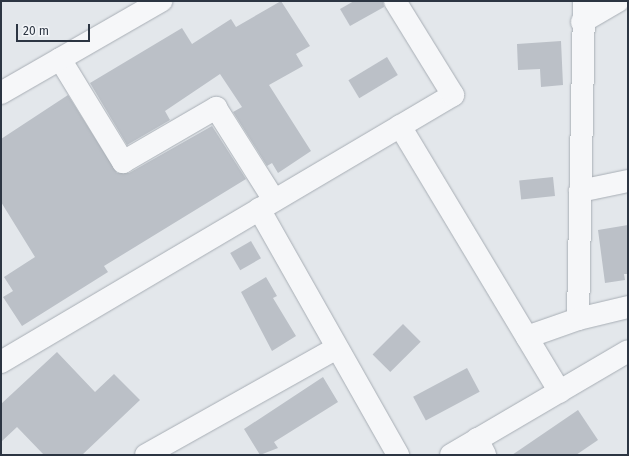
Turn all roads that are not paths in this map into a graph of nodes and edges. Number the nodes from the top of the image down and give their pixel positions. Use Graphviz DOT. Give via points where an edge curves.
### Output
graph roads {
  1 [pos="161,1"];
  2 [pos="395,1"];
  3 [pos="584,1"];
  4 [pos="618,1"];
  5 [pos="136,7"];
  6 [pos="582,22"];
  7 [pos="60,59"];
  8 [pos="1,93"];
  9 [pos="400,126"];
  10 [pos="628,181"];
  11 [pos="580,190"];
  12 [pos="266,205"];
  13 [pos="628,307"];
  14 [pos="578,318"];
  15 [pos="527,337"];
  16 [pos="337,348"];
  17 [pos="628,351"];
  18 [pos="1,362"];
  19 [pos="560,392"];
  20 [pos="481,447"];
  21 [pos="146,455"];
  22 [pos="398,455"];
  23 [pos="451,455"];
  1 -- 5 [label="street"];
  2 -- 9 [label="street" via="453,94"];
  3 -- 6 [label="street"];
  4 -- 6 [label="street"];
  5 -- 7 [label="street"];
  6 -- 11 [label="street"];
  7 -- 8 [label="street"];
  7 -- 12 [label="street" via="123,162 216,108"];
  9 -- 12 [label="street"];
  9 -- 15 [label="street"];
  10 -- 11 [label="street"];
  11 -- 14 [label="street"];
  12 -- 16 [label="street"];
  12 -- 18 [label="street"];
  13 -- 14 [label="street"];
  14 -- 15 [label="street"];
  15 -- 19 [label="street"];
  16 -- 21 [label="street"];
  16 -- 22 [label="street"];
  17 -- 19 [label="street"];
  19 -- 20 [label="street"];
  20 -- 23 [label="street"];
}
